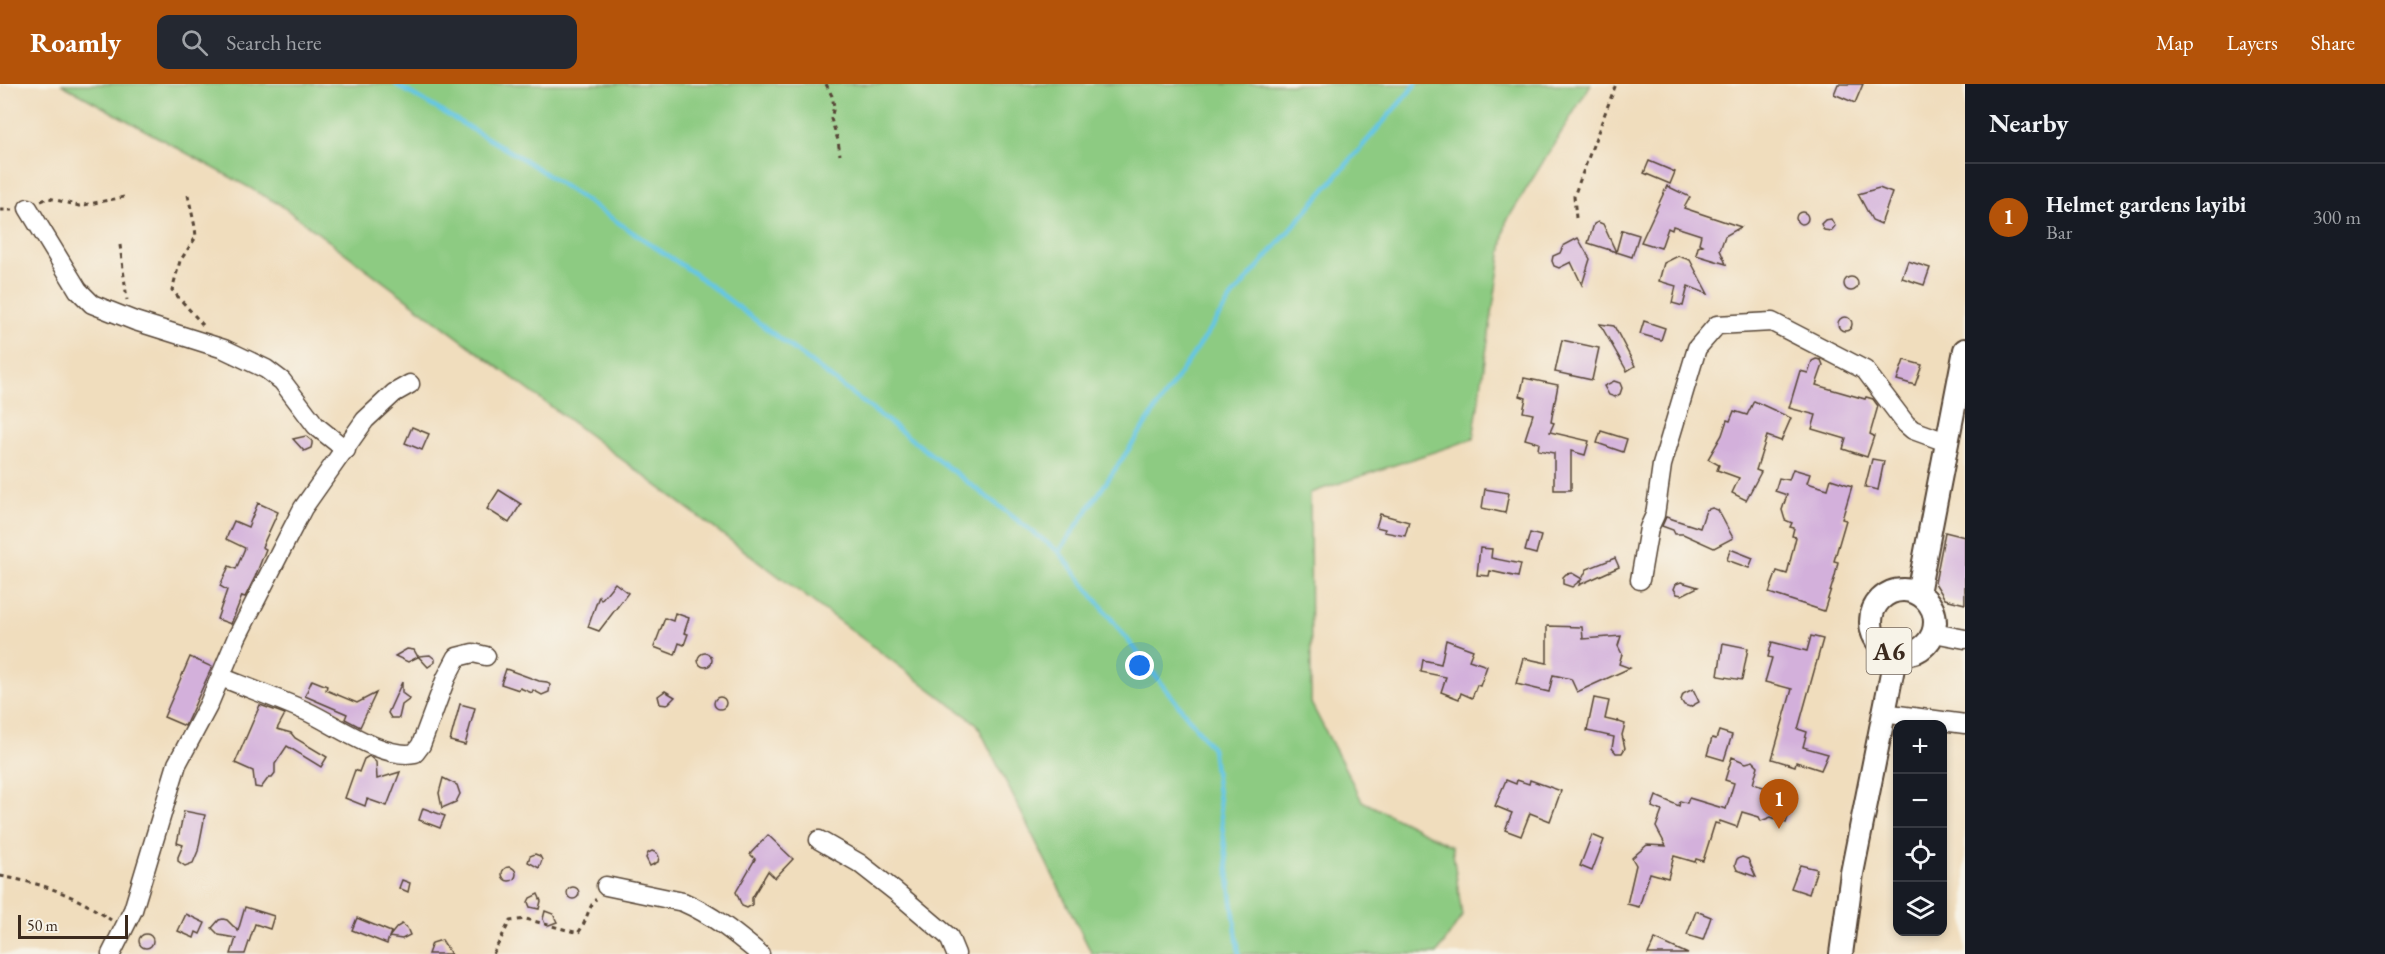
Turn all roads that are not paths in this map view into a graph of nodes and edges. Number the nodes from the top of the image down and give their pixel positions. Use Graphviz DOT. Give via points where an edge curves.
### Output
graph roads {
  1 [pos="28,208"];
  2 [pos="1965,350"];
  3 [pos="410,384"];
  4 [pos="1946,442"];
  5 [pos="346,450"];
  6 [pos="1640,580"];
  7 [pos="1918,593"];
  8 [pos="1934,633"];
  9 [pos="1965,639"];
  10 [pos="1896,653"];
  11 [pos="486,656"];
  12 [pos="221,677"];
  13 [pos="1883,713"];
  14 [pos="1965,724"];
  15 [pos="819,840"];
  16 [pos="606,886"];
  17 [pos="111,954"];
  18 [pos="760,954"];
  19 [pos="956,954"];
  20 [pos="1841,954"];
  1 -- 5 [label="street" via="78,290 92,303 105,311 224,349 266,369 282,381 316,426"];
  2 -- 4 [label="main road, A6"];
  3 -- 5 [label="street" via="365,420"];
  4 -- 6 [label="street" via="1906,424 1865,370 1772,322 1718,325 1697,348 1662,465"];
  4 -- 7 [label="main road, A6"];
  5 -- 12 [label="street" via="303,508 237,637"];
  7 -- 8 [label="main road, A6" via="1932,607"];
  7 -- 10 [label="main road, A6" via="1893,591 1880,600 1872,615 1876,639"];
  8 -- 9 [label="street"];
  8 -- 10 [label="main road, A6" via="1919,650"];
  10 -- 13 [label="main road, A6"];
  11 -- 12 [label="street" via="473,653 457,657 421,745 415,753 406,755"];
  12 -- 17 [label="street" via="177,764 133,910"];
  13 -- 14 [label="street"];
  13 -- 20 [label="main road, A6" via="1852,873"];
  15 -- 19 [label="street" via="859,863 896,892 949,938"];
  16 -- 18 [label="street" via="683,902 725,926"];
}
